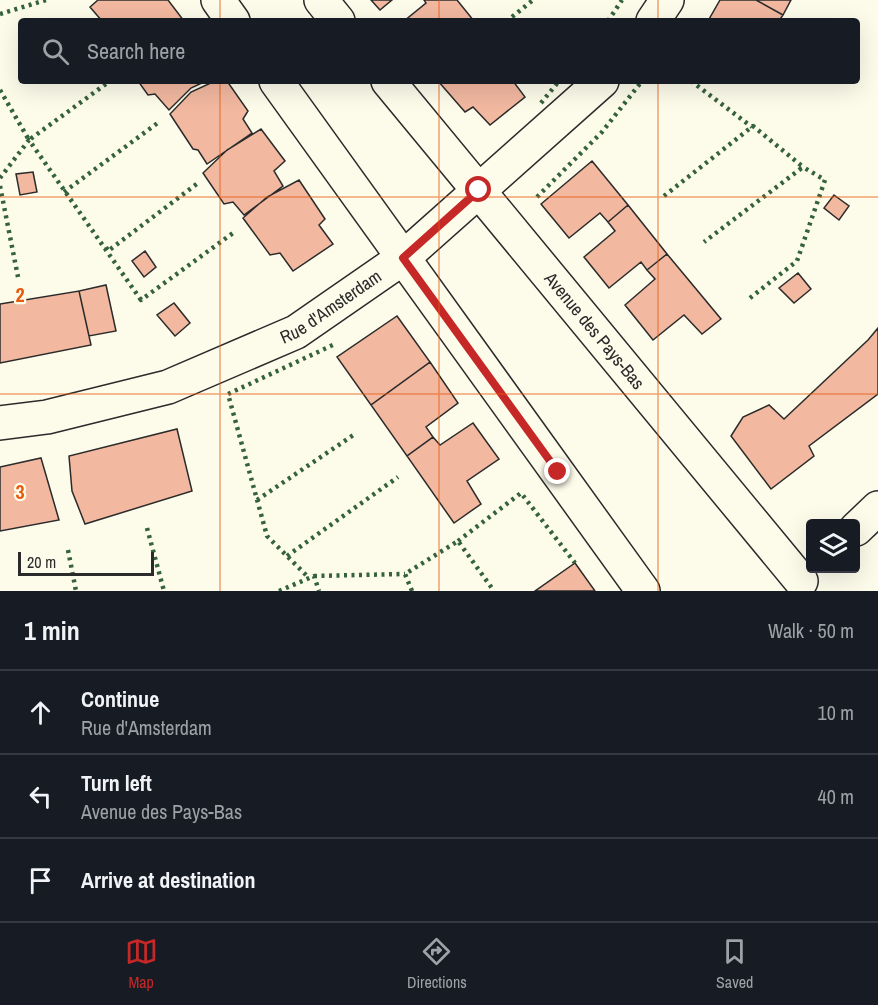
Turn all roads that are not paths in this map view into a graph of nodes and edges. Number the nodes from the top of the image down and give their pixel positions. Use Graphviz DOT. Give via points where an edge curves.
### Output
graph roads {
  1 [pos="218,0"];
  2 [pos="321,0"];
  3 [pos="667,0"];
  4 [pos="231,18"];
  5 [pos="336,18"];
  6 [pos="655,18"];
  7 [pos="278,84"];
  8 [pos="391,84"];
  9 [pos="599,84"];
  10 [pos="479,190"];
  11 [pos="403,258"];
  12 [pos="0,423"];
  13 [pos="878,508"];
  14 [pos="860,524"];
  15 [pos="801,580"];
  16 [pos="643,591"];
  1 -- 4 [label="street"];
  2 -- 5 [label="street"];
  3 -- 6 [label="street"];
  7 -- 11 [label="street"];
  8 -- 10 [label="street, Avenue des Pays-Bas"];
  9 -- 10 [label="street, Rue d'Amsterdam"];
  10 -- 11 [label="street, Rue d'Amsterdam"];
  10 -- 15 [label="street, Avenue des Pays-Bas"];
  11 -- 12 [label="street, Rue d'Amsterdam" via="296,332 168,387 47,417"];
  11 -- 16 [label="street"];
  13 -- 14 [label="street"];
}
